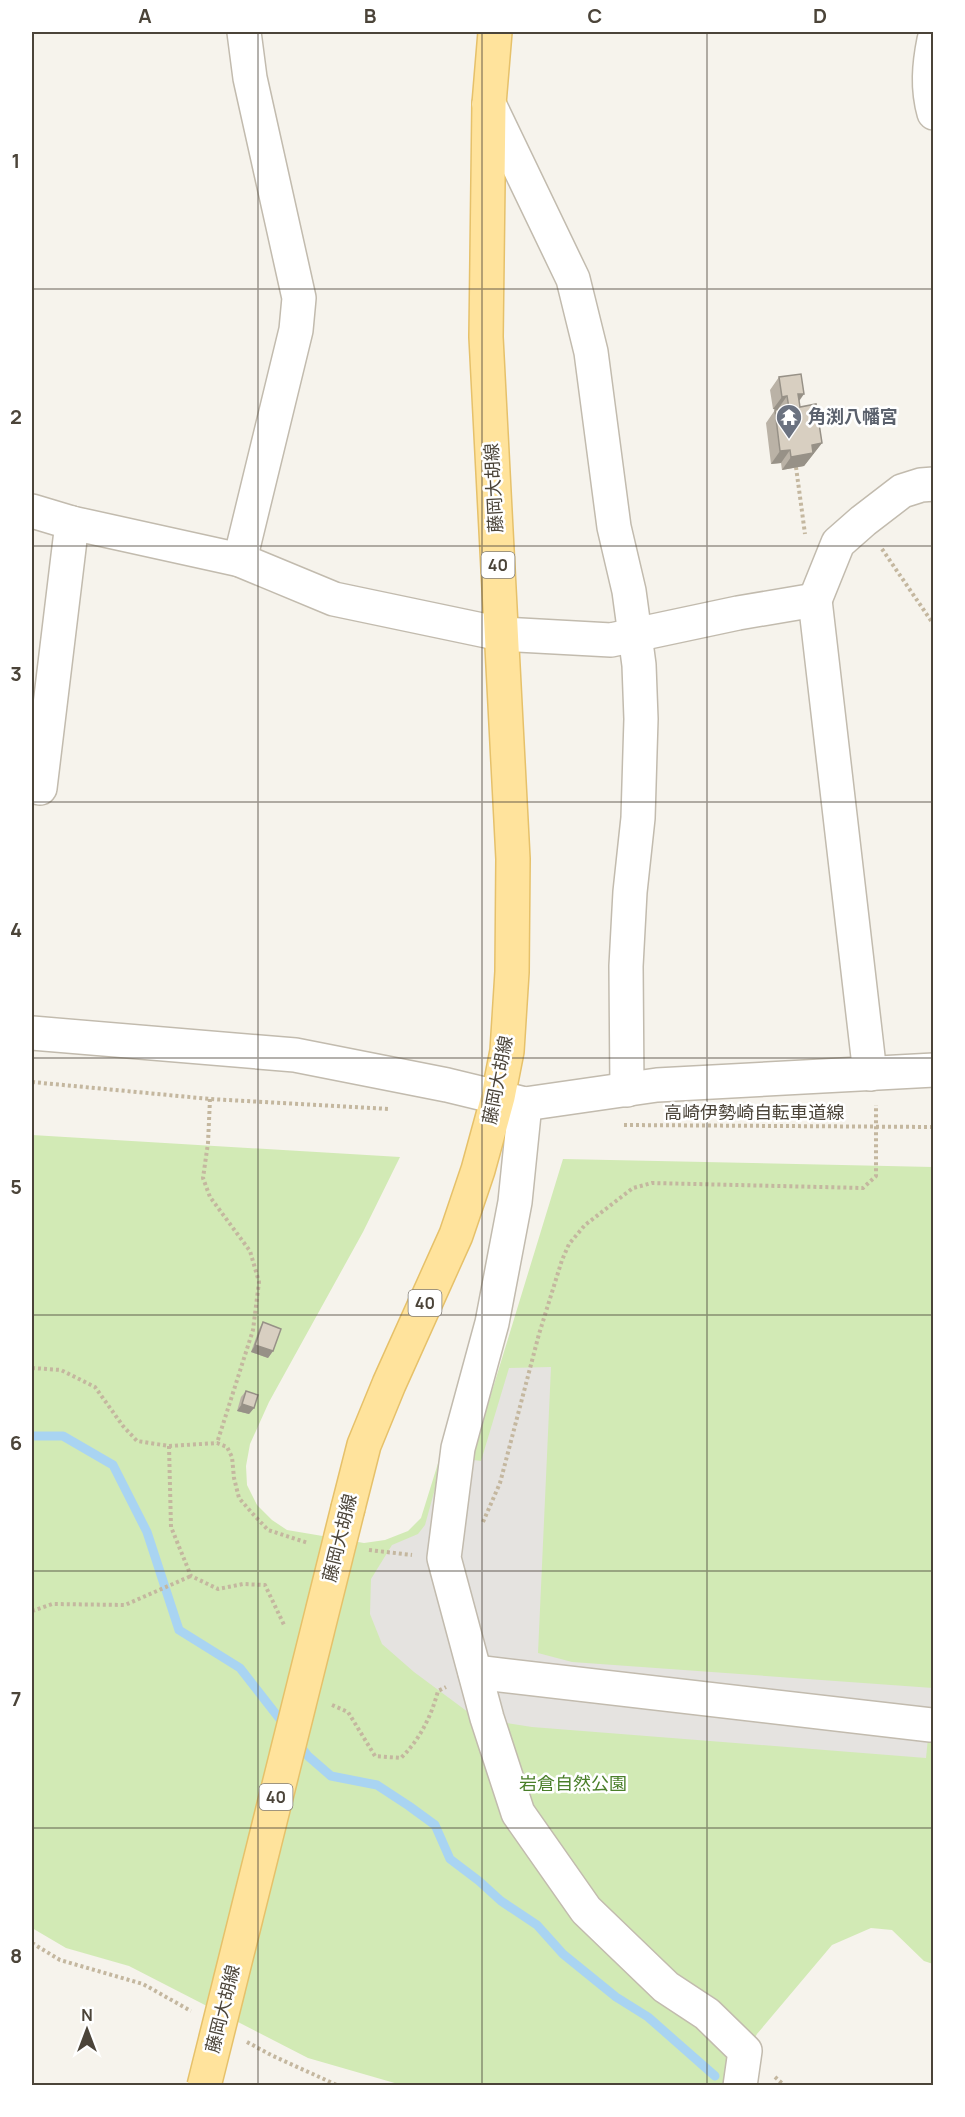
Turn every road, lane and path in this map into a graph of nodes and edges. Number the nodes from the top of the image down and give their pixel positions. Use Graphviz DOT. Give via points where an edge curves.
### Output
graph roads {
  1 [pos="244,32"];
  2 [pos="495,32"];
  3 [pos="933,40"];
  4 [pos="489,104"];
  5 [pos="933,113"];
  6 [pos="933,484"];
  7 [pos="32,511"];
  8 [pos="863,521"];
  9 [pos="72,523"];
  10 [pos="240,560"];
  11 [pos="815,600"];
  12 [pos="933,625"];
  13 [pos="501,634"];
  14 [pos="635,635"];
  15 [pos="41,702"];
  16 [pos="40,788"];
  17 [pos="32,1033"];
  18 [pos="933,1070"];
  19 [pos="870,1074"];
  20 [pos="32,1082"];
  21 [pos="627,1090"];
  22 [pos="210,1099"];
  23 [pos="512,1100"];
  24 [pos="395,1110"];
  25 [pos="876,1121"];
  26 [pos="621,1125"];
  27 [pos="876,1127"];
  28 [pos="933,1127"];
  29 [pos="32,1368"];
  30 [pos="218,1443"];
  31 [pos="316,1544"];
  32 [pos="366,1550"];
  33 [pos="444,1558"];
  34 [pos="191,1576"];
  35 [pos="32,1611"];
  36 [pos="475,1672"];
  37 [pos="931,1725"];
  38 [pos="32,1943"];
  39 [pos="192,2012"];
  40 [pos="242,2039"];
  41 [pos="204,2085"];
  42 [pos="339,2085"];
  43 [pos="740,2085"];
  1 -- 10 [label="street" via="250,78 299,298 296,330"];
  2 -- 4 [label="main road, 藤岡大胡線 / 40"];
  3 -- 5 [label="street" via="929,66"];
  4 -- 13 [label="main road, 藤岡大胡線 / 40" via="486,337"];
  4 -- 14 [label="street" via="573,279 591,351 614,528"];
  6 -- 8 [label="street" via="902,491"];
  7 -- 9 [label="street"];
  8 -- 11 [label="street" via="838,543"];
  8 -- 12 [label="path"];
  9 -- 10 [label="street"];
  9 -- 15 [label="street"];
  10 -- 13 [label="street" via="334,599"];
  11 -- 14 [label="street"];
  11 -- 19 [label="street"];
  13 -- 14 [label="street" via="611,640"];
  13 -- 23 [label="main road, 藤岡大胡線 / 40" via="513,859 507,1051"];
  14 -- 21 [label="street" via="641,719 639,818 626,966"];
  15 -- 16 [label="street"];
  17 -- 23 [label="street" via="295,1055"];
  18 -- 19 [label="street"];
  19 -- 21 [label="street" via="657,1085"];
  20 -- 22 [label="path"];
  21 -- 23 [label="street"];
  22 -- 24 [label="path"];
  22 -- 30 [label="path" via="202,1178 210,1197 250,1251 259,1282 253,1330"];
  23 -- 33 [label="street" via="515,1202 492,1323 458,1448"];
  23 -- 41 [label="main road, 藤岡大胡線 / 40, bridge" via="478,1170 456,1235 364,1445"];
  25 -- 27 [label="path"];
  26 -- 27 [label="path, 高崎伊勢崎自転車道線"];
  27 -- 28 [label="path, 高崎伊勢崎自転車道線"];
  27 -- 33 [label="path" via="876,1176 863,1188 652,1184 633,1188 585,1225 562,1260 496,1493 480,1531 462,1553"];
  29 -- 30 [label="path" via="61,1370 95,1387 137,1441 169,1446"];
  30 -- 31 [label="path" via="227,1447 232,1457 239,1498 268,1530"];
  32 -- 33 [label="path"];
  33 -- 36 [label="street"];
  34 -- 35 [label="path" via="125,1605 52,1604"];
  36 -- 37 [label="street"];
  36 -- 43 [label="street" via="518,1813 586,1910 666,1987 707,2014 745,2051"];
  38 -- 39 [label="path" via="60,1960 143,1984"];
  40 -- 42 [label="path"];
}
